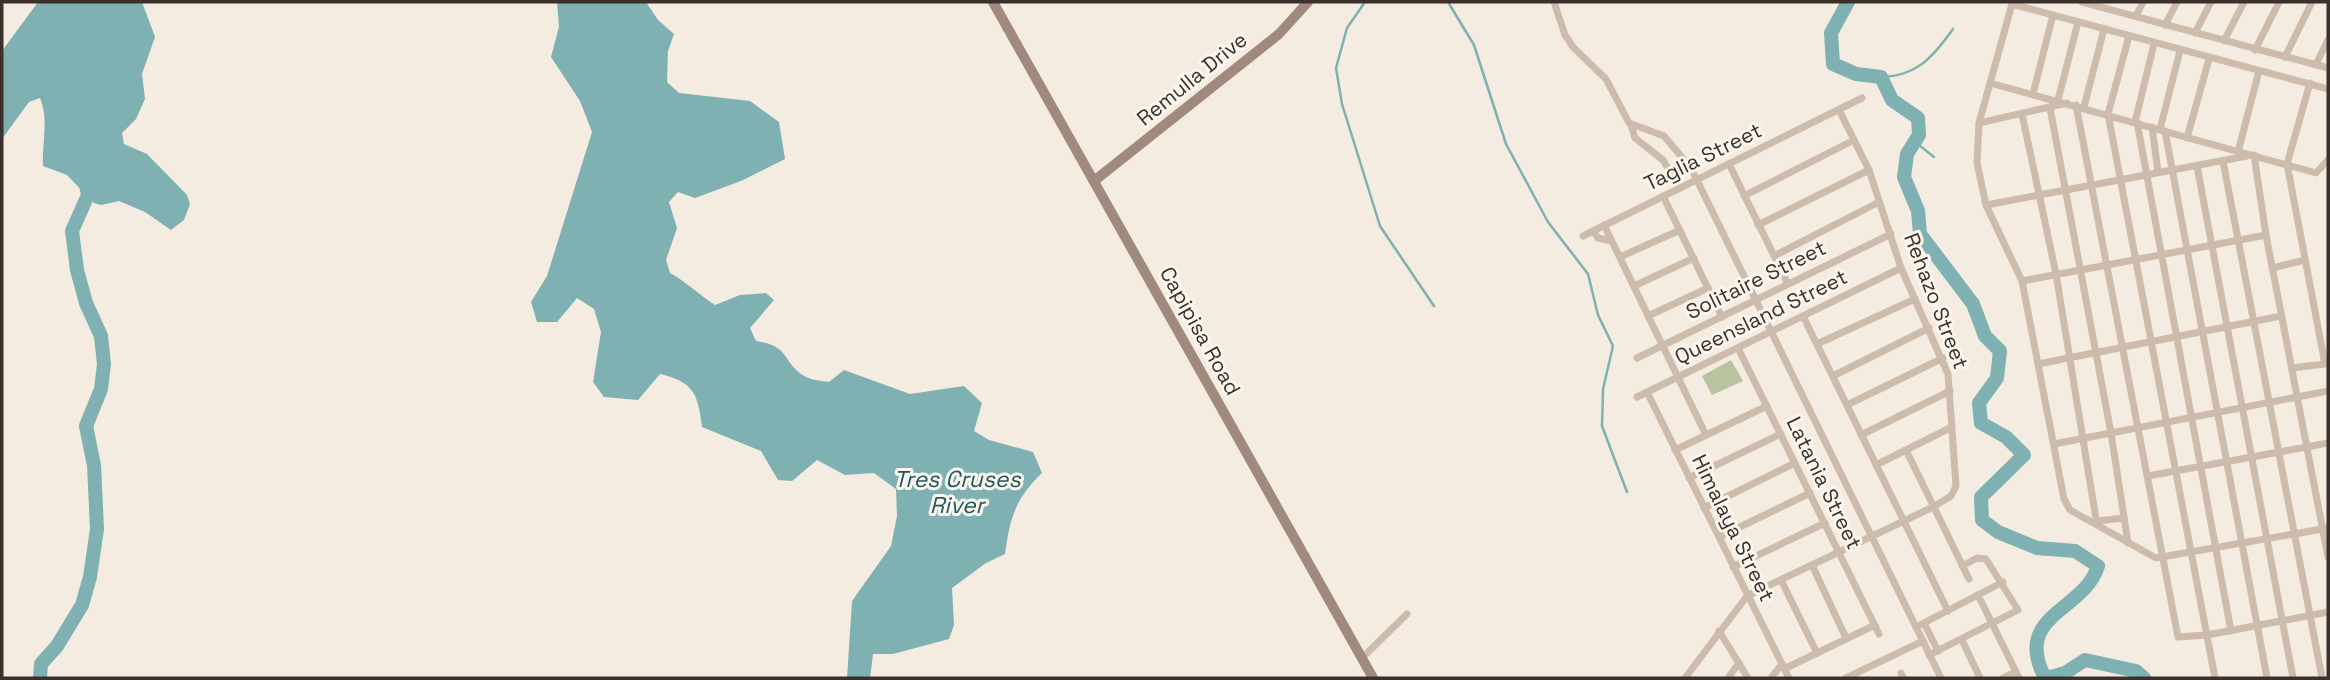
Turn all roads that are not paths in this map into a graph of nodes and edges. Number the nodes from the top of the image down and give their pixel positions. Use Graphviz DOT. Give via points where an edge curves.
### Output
graph roads {
  1 [pos="993,2"];
  2 [pos="1308,2"];
  3 [pos="1554,2"];
  4 [pos="2082,2"];
  5 [pos="2143,2"];
  6 [pos="2177,2"];
  7 [pos="2211,2"];
  8 [pos="2244,2"];
  9 [pos="2278,2"];
  10 [pos="2312,2"];
  11 [pos="2106,5"];
  12 [pos="2053,15"];
  13 [pos="2136,16"];
  14 [pos="2078,22"];
  15 [pos="2165,25"];
  16 [pos="2104,29"];
  17 [pos="2195,33"];
  18 [pos="2129,36"];
  19 [pos="2328,40"];
  20 [pos="2224,41"];
  21 [pos="2154,44"];
  22 [pos="2255,50"];
  23 [pos="2180,51"];
  24 [pos="2285,57"];
  25 [pos="2209,59"];
  26 [pos="2316,64"];
  27 [pos="2328,68"];
  28 [pos="2259,71"];
  29 [pos="1990,83"];
  30 [pos="2310,83"];
  31 [pos="2328,89"];
  32 [pos="2033,93"];
  33 [pos="1863,98"];
  34 [pos="2059,100"];
  35 [pos="2076,105"];
  36 [pos="2050,108"];
  37 [pos="1839,110"];
  38 [pos="2022,114"];
  39 [pos="2108,114"];
  40 [pos="2136,122"];
  41 [pos="1979,123"];
  42 [pos="1631,125"];
  43 [pos="2159,129"];
  44 [pos="2187,138"];
  45 [pos="1854,140"];
  46 [pos="2238,152"];
  47 [pos="2253,155"];
  48 [pos="2328,160"];
  49 [pos="2223,161"];
  50 [pos="1729,164"];
  51 [pos="2287,164"];
  52 [pos="2197,166"];
  53 [pos="1869,170"];
  54 [pos="2172,170"];
  55 [pos="2158,172"];
  56 [pos="2147,174"];
  57 [pos="2120,179"];
  58 [pos="1696,180"];
  59 [pos="1094,181"];
  60 [pos="2092,184"];
  61 [pos="1680,188"];
  62 [pos="2066,189"];
  63 [pos="2040,194"];
  64 [pos="1664,196"];
  65 [pos="1744,196"];
  66 [pos="1879,202"];
  67 [pos="1986,205"];
  68 [pos="1604,225"];
  69 [pos="1758,225"];
  70 [pos="1680,230"];
  71 [pos="1593,231"];
  72 [pos="1891,234"];
  73 [pos="2266,235"];
  74 [pos="1583,236"];
  75 [pos="2239,240"];
  76 [pos="1611,241"];
  77 [pos="2213,244"];
  78 [pos="2187,249"];
  79 [pos="2162,254"];
  80 [pos="1774,256"];
  81 [pos="1620,257"];
  82 [pos="1694,258"];
  83 [pos="2136,258"];
  84 [pos="2305,260"];
  85 [pos="2108,263"];
  86 [pos="1901,268"];
  87 [pos="2273,268"];
  88 [pos="2082,269"];
  89 [pos="2056,274"];
  90 [pos="2022,281"];
  91 [pos="1788,284"];
  92 [pos="1634,286"];
  93 [pos="1708,288"];
  94 [pos="1915,299"];
  95 [pos="1754,301"];
  96 [pos="1648,316"];
  97 [pos="1803,316"];
  98 [pos="2281,316"];
  99 [pos="1722,317"];
  100 [pos="2253,321"];
  101 [pos="2229,326"];
  102 [pos="1929,328"];
  103 [pos="2203,330"];
  104 [pos="1769,332"];
  105 [pos="2178,335"];
  106 [pos="2151,340"];
  107 [pos="1817,344"];
  108 [pos="1663,345"];
  109 [pos="2124,346"];
  110 [pos="1738,348"];
  111 [pos="2096,351"];
  112 [pos="2070,357"];
  113 [pos="1637,358"];
  114 [pos="1943,359"];
  115 [pos="2327,363"];
  116 [pos="2038,364"];
  117 [pos="2291,368"];
  118 [pos="1833,376"];
  119 [pos="1679,377"];
  120 [pos="1950,391"];
  121 [pos="2328,391"];
  122 [pos="1647,393"];
  123 [pos="1637,397"];
  124 [pos="2297,398"];
  125 [pos="2271,402"];
  126 [pos="1847,405"];
  127 [pos="1767,406"];
  128 [pos="2244,408"];
  129 [pos="2218,413"];
  130 [pos="2192,417"];
  131 [pos="2167,422"];
  132 [pos="1952,427"];
  133 [pos="2138,428"];
  134 [pos="2111,433"];
  135 [pos="1781,434"];
  136 [pos="1706,435"];
  137 [pos="1861,435"];
  138 [pos="2085,438"];
  139 [pos="2328,443"];
  140 [pos="2054,444"];
  141 [pos="2307,448"];
  142 [pos="1675,450"];
  143 [pos="1906,450"];
  144 [pos="2279,453"];
  145 [pos="2253,457"];
  146 [pos="2227,462"];
  147 [pos="1795,463"];
  148 [pos="1876,465"];
  149 [pos="2202,466"];
  150 [pos="2175,471"];
  151 [pos="2148,476"];
  152 [pos="1689,478"];
  153 [pos="1810,493"];
  154 [pos="1933,507"];
  155 [pos="1704,508"];
  156 [pos="2124,518"];
  157 [pos="1903,522"];
  158 [pos="1825,523"];
  159 [pos="2097,523"];
  160 [pos="2325,528"];
  161 [pos="2295,535"];
  162 [pos="1719,537"];
  163 [pos="1872,537"];
  164 [pos="2269,540"];
  165 [pos="2128,543"];
  166 [pos="2242,544"];
  167 [pos="2217,548"];
  168 [pos="1839,552"];
  169 [pos="2193,552"];
  170 [pos="2328,556"];
  171 [pos="2162,558"];
  172 [pos="1812,565"];
  173 [pos="1962,566"];
  174 [pos="1734,567"];
  175 [pos="1969,579"];
  176 [pos="1781,580"];
  177 [pos="2003,582"];
  178 [pos="1979,595"];
  179 [pos="1747,596"];
  180 [pos="1948,611"];
  181 [pos="2328,612"];
  182 [pos="1407,614"];
  183 [pos="2311,616"];
  184 [pos="2283,621"];
  185 [pos="1875,625"];
  186 [pos="1920,625"];
  187 [pos="1993,625"];
  188 [pos="2258,626"];
  189 [pos="1719,631"];
  190 [pos="2231,631"];
  191 [pos="1880,634"];
  192 [pos="2207,635"];
  193 [pos="1846,638"];
  194 [pos="1962,640"];
  195 [pos="1923,641"];
  196 [pos="1938,651"];
  197 [pos="1817,653"];
  198 [pos="1930,655"];
  199 [pos="1362,658"];
  200 [pos="1739,663"];
  201 [pos="1783,666"];
  202 [pos="2017,675"];
  203 [pos="1373,678"];
  204 [pos="1685,678"];
  205 [pos="1728,678"];
  206 [pos="1748,678"];
  207 [pos="1771,678"];
  208 [pos="1789,678"];
  209 [pos="1846,678"];
  210 [pos="1941,678"];
  211 [pos="1980,678"];
  212 [pos="2003,678"];
  213 [pos="2216,678"];
  214 [pos="2267,678"];
  215 [pos="2293,678"];
  216 [pos="2322,678"];
  1 -- 59 [label="main road, Capipisa Road"];
  2 -- 59 [label="main road, Remulla Drive" via="1279,34"];
  3 -- 42 [label="street" via="1564,35 1606,79"];
  4 -- 11 [label="street"];
  5 -- 13 [label="street"];
  6 -- 15 [label="street"];
  7 -- 17 [label="street"];
  8 -- 20 [label="street"];
  9 -- 22 [label="street"];
  10 -- 24 [label="street"];
  11 -- 13 [label="street"];
  12 -- 14 [label="street"];
  12 -- 29 [label="street" via="2011,4"];
  12 -- 32 [label="street"];
  13 -- 15 [label="street"];
  14 -- 16 [label="street"];
  14 -- 34 [label="street"];
  15 -- 17 [label="street"];
  16 -- 18 [label="street"];
  16 -- 35 [label="street"];
  17 -- 20 [label="street"];
  18 -- 21 [label="street"];
  18 -- 39 [label="street"];
  19 -- 26 [label="street"];
  20 -- 22 [label="street"];
  21 -- 23 [label="street"];
  21 -- 40 [label="street"];
  22 -- 24 [label="street"];
  23 -- 25 [label="street"];
  23 -- 43 [label="street"];
  24 -- 26 [label="street"];
  25 -- 28 [label="street"];
  25 -- 44 [label="street"];
  26 -- 27 [label="street"];
  28 -- 30 [label="street"];
  28 -- 46 [label="street"];
  29 -- 32 [label="street"];
  29 -- 41 [label="street"];
  30 -- 31 [label="street"];
  30 -- 51 [label="street"];
  32 -- 34 [label="street"];
  33 -- 37 [label="street, Taglia Street"];
  34 -- 35 [label="street"];
  35 -- 36 [label="street"];
  35 -- 39 [label="street"];
  35 -- 60 [label="street"];
  36 -- 38 [label="street"];
  36 -- 62 [label="street"];
  37 -- 45 [label="street, Rehazo Street"];
  37 -- 50 [label="street, Taglia Street"];
  38 -- 41 [label="street"];
  38 -- 63 [label="street"];
  39 -- 40 [label="street"];
  39 -- 57 [label="street"];
  40 -- 43 [label="street"];
  40 -- 56 [label="street"];
  41 -- 67 [label="street" via="1977,163"];
  42 -- 58 [label="street" via="1664,136"];
  42 -- 61 [label="street" via="1638,142 1663,160"];
  43 -- 44 [label="street"];
  43 -- 54 [label="street"];
  43 -- 55 [label="street"];
  44 -- 46 [label="street"];
  45 -- 53 [label="street, Rehazo Street"];
  45 -- 65 [label="street"];
  46 -- 47 [label="street"];
  47 -- 49 [label="street"];
  47 -- 51 [label="street"];
  47 -- 73 [label="street"];
  48 -- 51 [label="street" via="2316,173"];
  49 -- 52 [label="street"];
  49 -- 75 [label="street"];
  50 -- 58 [label="street, Taglia Street"];
  50 -- 65 [label="street"];
  51 -- 84 [label="street"];
  52 -- 54 [label="street"];
  52 -- 77 [label="street"];
  53 -- 66 [label="street, Rehazo Street"];
  53 -- 69 [label="street"];
  54 -- 55 [label="street"];
  54 -- 78 [label="street"];
  55 -- 56 [label="street"];
  56 -- 57 [label="street"];
  56 -- 79 [label="street"];
  57 -- 60 [label="street"];
  57 -- 83 [label="street"];
  58 -- 61 [label="street, Taglia Street"];
  58 -- 95 [label="street"];
  59 -- 199 [label="main road, Capipisa Road"];
  60 -- 62 [label="street"];
  60 -- 85 [label="street"];
  61 -- 64 [label="street, Taglia Street"];
  62 -- 63 [label="street"];
  62 -- 88 [label="street"];
  63 -- 67 [label="street"];
  63 -- 89 [label="street"];
  64 -- 68 [label="street, Taglia Street"];
  64 -- 70 [label="street"];
  65 -- 69 [label="street"];
  66 -- 72 [label="street, Rehazo Street"];
  66 -- 80 [label="street"];
  67 -- 90 [label="street"];
  68 -- 71 [label="street, Taglia Street"];
  68 -- 76 [label="street"];
  69 -- 80 [label="street"];
  70 -- 81 [label="street"];
  70 -- 82 [label="street"];
  71 -- 74 [label="street, Taglia Street"];
  71 -- 76 [label="street" via="1598,238"];
  72 -- 86 [label="street, Rehazo Street"];
  72 -- 91 [label="street, Solitaire Street"];
  73 -- 75 [label="street"];
  73 -- 87 [label="street"];
  75 -- 77 [label="street"];
  75 -- 100 [label="street"];
  76 -- 81 [label="street"];
  77 -- 78 [label="street"];
  77 -- 101 [label="street"];
  78 -- 79 [label="street"];
  78 -- 103 [label="street"];
  79 -- 83 [label="street"];
  79 -- 105 [label="street"];
  80 -- 91 [label="street"];
  81 -- 92 [label="street"];
  82 -- 92 [label="street"];
  82 -- 93 [label="street"];
  83 -- 85 [label="street"];
  83 -- 106 [label="street"];
  84 -- 87 [label="street"];
  84 -- 115 [label="street"];
  85 -- 88 [label="street"];
  85 -- 109 [label="street"];
  86 -- 94 [label="street, Rehazo Street"];
  86 -- 97 [label="street, Queensland Street"];
  87 -- 98 [label="street"];
  88 -- 89 [label="street"];
  88 -- 111 [label="street"];
  89 -- 90 [label="street"];
  89 -- 112 [label="street"];
  90 -- 116 [label="street"];
  91 -- 95 [label="street, Solitaire Street"];
  92 -- 96 [label="street"];
  93 -- 96 [label="street"];
  93 -- 99 [label="street"];
  94 -- 102 [label="street, Rehazo Street"];
  94 -- 107 [label="street"];
  95 -- 99 [label="street, Solitaire Street"];
  95 -- 104 [label="street"];
  96 -- 108 [label="street"];
  97 -- 104 [label="street, Queensland Street"];
  97 -- 107 [label="street"];
  98 -- 100 [label="street"];
  98 -- 117 [label="street"];
  99 -- 108 [label="street, Solitaire Street"];
  100 -- 101 [label="street"];
  100 -- 125 [label="street"];
  101 -- 103 [label="street"];
  101 -- 128 [label="street"];
  102 -- 114 [label="street, Rehazo Street"];
  102 -- 118 [label="street"];
  103 -- 105 [label="street"];
  103 -- 129 [label="street"];
  104 -- 110 [label="street, Queensland Street"];
  104 -- 163 [label="street"];
  105 -- 106 [label="street"];
  105 -- 130 [label="street"];
  106 -- 109 [label="street"];
  106 -- 131 [label="street"];
  107 -- 118 [label="street"];
  108 -- 113 [label="street, Solitaire Street"];
  108 -- 119 [label="street"];
  109 -- 111 [label="street"];
  109 -- 133 [label="street"];
  110 -- 119 [label="street, Queensland Street"];
  110 -- 127 [label="street, Latania Street"];
  111 -- 112 [label="street"];
  111 -- 134 [label="street"];
  112 -- 116 [label="street"];
  112 -- 138 [label="street"];
  114 -- 120 [label="street, Rehazo Street"];
  114 -- 126 [label="street"];
  115 -- 117 [label="street"];
  116 -- 140 [label="street"];
  117 -- 124 [label="street"];
  118 -- 126 [label="street"];
  119 -- 122 [label="street, Queensland Street"];
  119 -- 136 [label="street"];
  120 -- 132 [label="street, Rehazo Street"];
  120 -- 137 [label="street"];
  121 -- 124 [label="street"];
  122 -- 123 [label="street, Queensland Street"];
  122 -- 142 [label="street, Himalaya Street"];
  124 -- 125 [label="street"];
  124 -- 141 [label="street"];
  125 -- 128 [label="street"];
  125 -- 144 [label="street"];
  126 -- 137 [label="street"];
  127 -- 135 [label="street, Latania Street"];
  127 -- 136 [label="street"];
  128 -- 129 [label="street"];
  128 -- 145 [label="street"];
  129 -- 130 [label="street"];
  129 -- 146 [label="street"];
  130 -- 131 [label="street"];
  130 -- 149 [label="street"];
  131 -- 133 [label="street"];
  131 -- 150 [label="street"];
  132 -- 143 [label="street"];
  132 -- 154 [label="street, Rehazo Street" via="1956,486 1951,496"];
  133 -- 134 [label="street"];
  133 -- 151 [label="street"];
  134 -- 138 [label="street"];
  134 -- 156 [label="street"];
  135 -- 147 [label="street, Latania Street"];
  135 -- 152 [label="street"];
  136 -- 142 [label="street"];
  137 -- 148 [label="street"];
  138 -- 140 [label="street"];
  138 -- 159 [label="street"];
  139 -- 141 [label="street"];
  140 -- 159 [label="street" via="2066,506"];
  141 -- 144 [label="street"];
  141 -- 160 [label="street"];
  142 -- 152 [label="street, Himalaya Street"];
  143 -- 148 [label="street"];
  143 -- 154 [label="street"];
  144 -- 145 [label="street"];
  144 -- 161 [label="street"];
  145 -- 146 [label="street"];
  145 -- 164 [label="street"];
  146 -- 149 [label="street"];
  146 -- 166 [label="street"];
  147 -- 153 [label="street, Latania Street"];
  147 -- 155 [label="street"];
  148 -- 157 [label="street"];
  149 -- 150 [label="street"];
  149 -- 167 [label="street"];
  150 -- 151 [label="street"];
  150 -- 169 [label="street"];
  151 -- 171 [label="street"];
  152 -- 155 [label="street, Himalaya Street"];
  153 -- 158 [label="street, Latania Street"];
  153 -- 162 [label="street"];
  154 -- 157 [label="street, Rehazo Street"];
  154 -- 173 [label="street"];
  155 -- 162 [label="street, Himalaya Street"];
  156 -- 159 [label="street"];
  156 -- 165 [label="street"];
  157 -- 163 [label="street, Rehazo Street"];
  157 -- 180 [label="street"];
  158 -- 168 [label="street, Latania Street"];
  158 -- 174 [label="street"];
  159 -- 165 [label="street"];
  160 -- 161 [label="street"];
  160 -- 170 [label="street"];
  161 -- 164 [label="street"];
  161 -- 183 [label="street"];
  162 -- 174 [label="street, Himalaya Street"];
  163 -- 168 [label="street, Rehazo Street"];
  163 -- 186 [label="street"];
  164 -- 166 [label="street"];
  164 -- 184 [label="street"];
  165 -- 171 [label="street" via="2148,556"];
  166 -- 167 [label="street"];
  166 -- 188 [label="street"];
  167 -- 169 [label="street"];
  167 -- 190 [label="street"];
  168 -- 172 [label="street, Rehazo Street"];
  168 -- 185 [label="street, Latania Street"];
  169 -- 171 [label="street"];
  169 -- 192 [label="street"];
  171 -- 192 [label="street" via="2178,637"];
  172 -- 176 [label="street, Rehazo Street"];
  172 -- 193 [label="street"];
  173 -- 175 [label="street"];
  173 -- 177 [label="street" via="1986,559"];
  174 -- 179 [label="street, Himalaya Street"];
  176 -- 179 [label="street, Rehazo Street"];
  176 -- 197 [label="street"];
  177 -- 178 [label="street"];
  177 -- 187 [label="street" via="2018,606 2015,614"];
  178 -- 180 [label="street"];
  178 -- 187 [label="street"];
  179 -- 189 [label="street"];
  179 -- 201 [label="street, Himalaya Street"];
  180 -- 186 [label="street"];
  181 -- 183 [label="street"];
  182 -- 199 [label="street"];
  183 -- 184 [label="street"];
  183 -- 216 [label="street"];
  184 -- 188 [label="street"];
  184 -- 215 [label="street"];
  185 -- 191 [label="street, Latania Street"];
  185 -- 193 [label="street"];
  186 -- 195 [label="street"];
  186 -- 196 [label="street"];
  187 -- 194 [label="street"];
  187 -- 202 [label="street"];
  188 -- 190 [label="street"];
  188 -- 214 [label="street"];
  189 -- 200 [label="street"];
  189 -- 204 [label="street"];
  190 -- 192 [label="street"];
  192 -- 213 [label="street"];
  193 -- 197 [label="street"];
  194 -- 196 [label="street"];
  194 -- 211 [label="street"];
  195 -- 198 [label="street"];
  195 -- 209 [label="street"];
  196 -- 198 [label="street"];
  197 -- 201 [label="street"];
  198 -- 210 [label="street"];
  199 -- 203 [label="main road, Capipisa Road"];
  200 -- 205 [label="street"];
  200 -- 206 [label="street"];
  201 -- 207 [label="street"];
  201 -- 208 [label="street, Himalaya Street"];
  202 -- 212 [label="street"];
}
